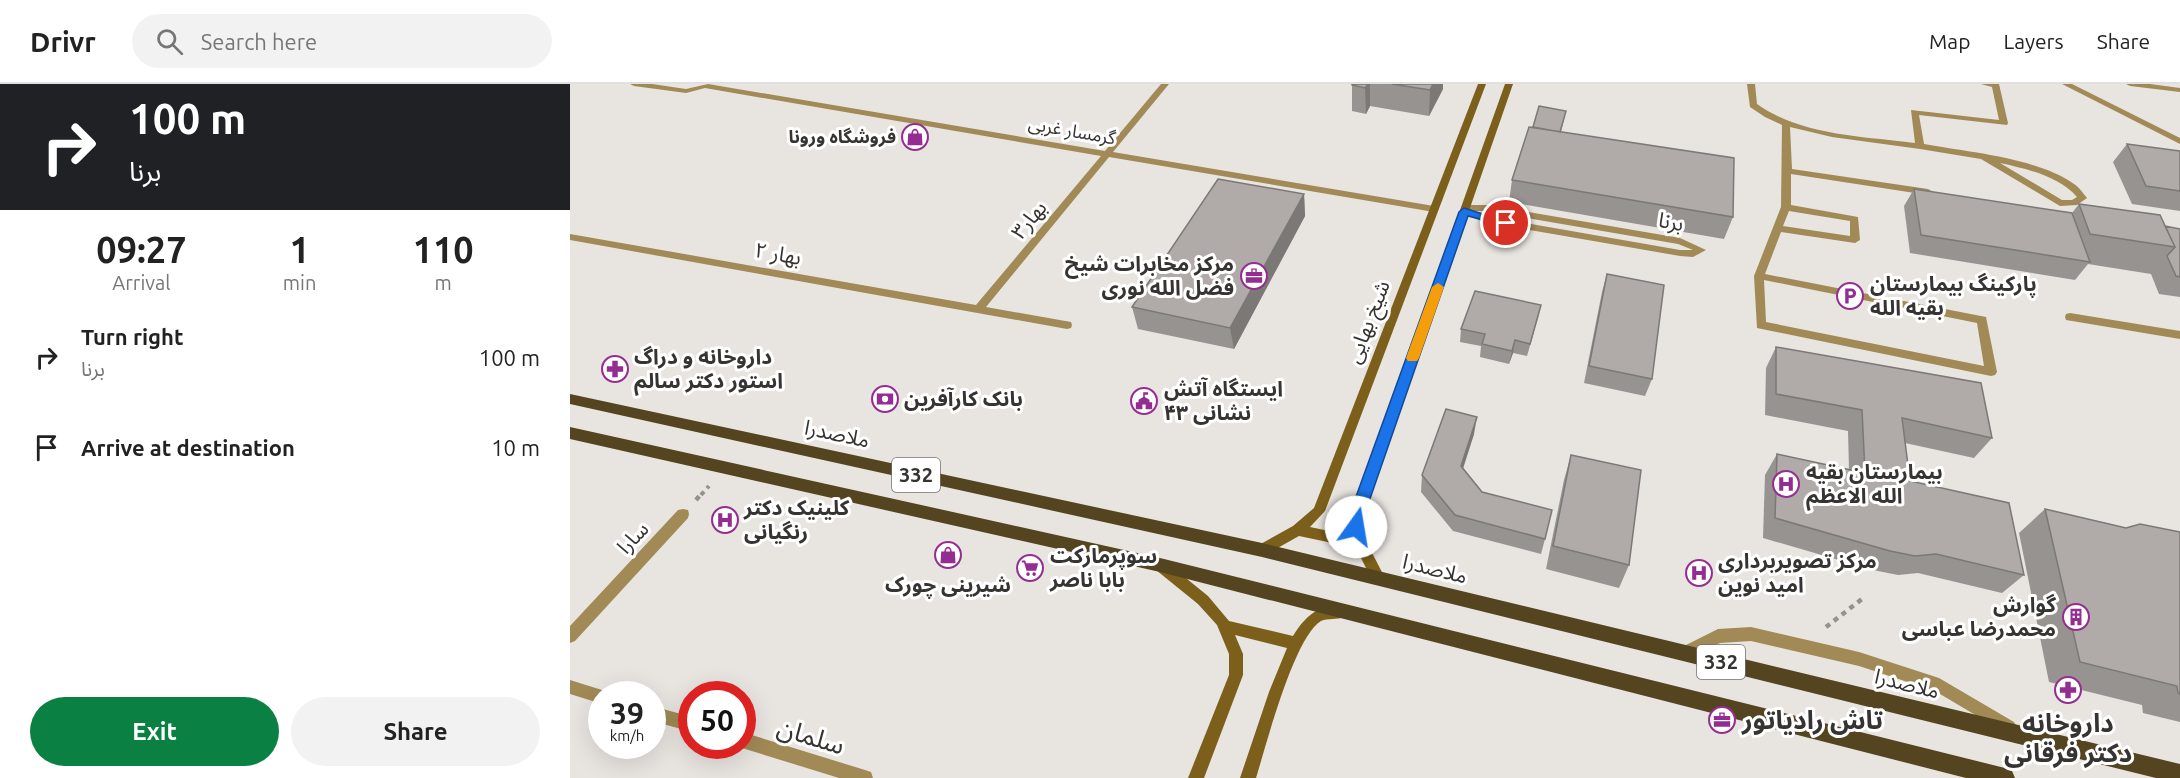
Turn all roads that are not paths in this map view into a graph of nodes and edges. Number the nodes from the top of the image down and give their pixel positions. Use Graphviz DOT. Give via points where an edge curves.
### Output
graph roads {
  1 [pos="634,84"];
  2 [pos="750,84"];
  3 [pos="1165,84"];
  4 [pos="1482,84"];
  5 [pos="1509,84"];
  6 [pos="1751,84"];
  7 [pos="1985,84"];
  8 [pos="2066,84"];
  9 [pos="2130,84"];
  10 [pos="704,85"];
  11 [pos="2180,90"];
  12 [pos="739,92"];
  13 [pos="1786,125"];
  14 [pos="2180,141"];
  15 [pos="1920,146"];
  16 [pos="1107,154"];
  17 [pos="1984,158"];
  18 [pos="1787,171"];
  19 [pos="1935,194"];
  20 [pos="1786,207"];
  21 [pos="1434,209"];
  22 [pos="1465,210"];
  23 [pos="1777,228"];
  24 [pos="570,237"];
  25 [pos="1759,276"];
  26 [pos="979,309"];
  27 [pos="2070,316"];
  28 [pos="1067,325"];
  29 [pos="2180,335"];
  30 [pos="570,399"];
  31 [pos="570,433"];
  32 [pos="683,514"];
  33 [pos="1298,530"];
  34 [pos="1360,543"];
  35 [pos="1262,550"];
  36 [pos="1160,565"];
  37 [pos="1378,578"];
  38 [pos="1354,614"];
  39 [pos="1227,627"];
  40 [pos="570,636"];
  41 [pos="1296,643"];
  42 [pos="1685,653"];
  43 [pos="570,687"];
  44 [pos="588,693"];
  45 [pos="2023,736"];
  46 [pos="756,744"];
  47 [pos="2180,774"];
  48 [pos="865,778"];
  49 [pos="1196,778"];
  50 [pos="1248,778"];
  51 [pos="2005,778"];
  1 -- 10 [label="street, گرمسار غربی" via="686,91"];
  2 -- 12 [label="street"];
  3 -- 16 [label="street, بهار۳"];
  4 -- 21 [label="main road, شیخ بهایی"];
  5 -- 22 [label="main road"];
  6 -- 13 [label="street" via="1753,105"];
  7 -- 15 [label="street" via="1996,85 2004,123 1914,112"];
  8 -- 14 [label="street"];
  9 -- 11 [label="street"];
  10 -- 12 [label="street, گرمسار غربی"];
  12 -- 16 [label="street, گرمسار غربی"];
  13 -- 15 [label="street"];
  13 -- 18 [label="street"];
  15 -- 17 [label="street"];
  16 -- 21 [label="street, گرمسار غربی"];
  16 -- 26 [label="street, بهار۳"];
  17 -- 17 [label="street" via="2065,179 2079,190 2082,198 2074,203 2060,203"];
  18 -- 19 [label="street"];
  18 -- 20 [label="street"];
  20 -- 23 [label="street"];
  20 -- 23 [label="street" via="1855,219 1855,240"];
  21 -- 33 [label="main road, شیخ بهایی" via="1319,511"];
  22 -- 22 [label="street, برنا" via="1484,219 1680,253 1701,250 1680,241 1487,208"];
  22 -- 34 [label="main road" via="1357,516"];
  23 -- 25 [label="street"];
  24 -- 26 [label="street, بهار ۲"];
  25 -- 25 [label="street" via="1982,320 1991,372 1761,325"];
  26 -- 28 [label="street, بهار ۲"];
  27 -- 29 [label="street"];
  30 -- 35 [label="main road, ملاصدرا / 332"];
  31 -- 36 [label="main road, 332"];
  32 -- 40 [label="street, سارا"];
  33 -- 34 [label="main road"];
  33 -- 35 [label="main road, شیخ بهایی"];
  34 -- 37 [label="main road"];
  35 -- 37 [label="main road, ملاصدرا / 332"];
  36 -- 38 [label="main road, 332"];
  36 -- 39 [label="main road" via="1203,600"];
  37 -- 42 [label="main road, ملاصدرا / 332"];
  38 -- 41 [label="main road" via="1326,613 1316,618"];
  38 -- 51 [label="main road, 332"];
  39 -- 41 [label="main road"];
  39 -- 49 [label="main road" via="1236,654 1236,675"];
  41 -- 50 [label="main road"];
  42 -- 45 [label="main road, ملاصدرا / 332"];
  42 -- 45 [label="street" via="1718,636 1741,633 1859,659 1939,685"];
  43 -- 44 [label="street"];
  45 -- 47 [label="main road, ملاصدرا / 332"];
  46 -- 48 [label="street, سلمان"];
}
